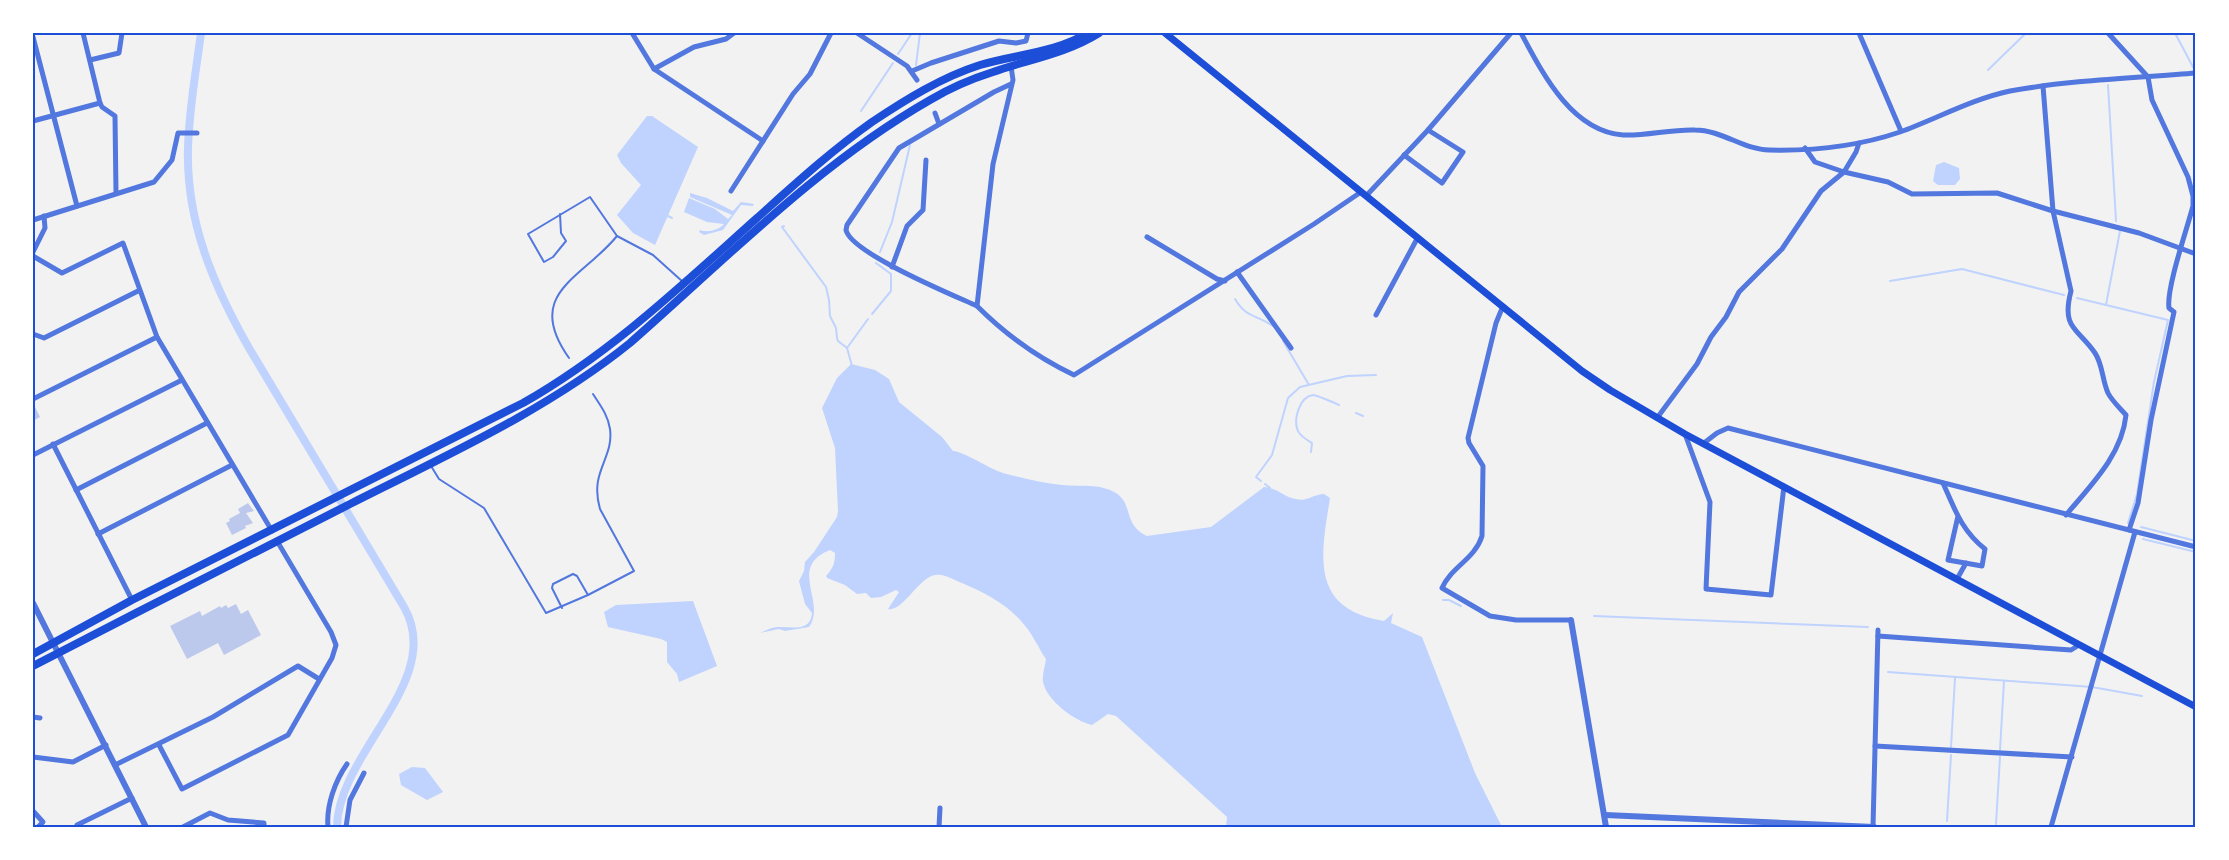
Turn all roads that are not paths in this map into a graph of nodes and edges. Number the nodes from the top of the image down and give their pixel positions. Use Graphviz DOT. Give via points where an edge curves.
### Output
graph roads {
  1 [pos="83,33"];
  2 [pos="122,33"];
  3 [pos="632,33"];
  4 [pos="734,33"];
  5 [pos="831,33"];
  6 [pos="857,33"];
  7 [pos="1028,33"];
  8 [pos="1088,33"];
  9 [pos="1099,33"];
  10 [pos="1165,33"];
  11 [pos="1512,33"];
  12 [pos="1521,33"];
  13 [pos="1859,33"];
  14 [pos="2108,33"];
  15 [pos="33,37"];
  16 [pos="90,60"];
  17 [pos="1011,66"];
  18 [pos="654,69"];
  19 [pos="912,71"];
  20 [pos="2196,73"];
  21 [pos="2148,77"];
  22 [pos="918,80"];
  23 [pos="1011,84"];
  24 [pos="2043,86"];
  25 [pos="100,103"];
  26 [pos="935,113"];
  27 [pos="54,116"];
  28 [pos="33,121"];
  29 [pos="939,124"];
  30 [pos="1428,130"];
  31 [pos="1902,131"];
  32 [pos="197,134"];
  33 [pos="763,141"];
  34 [pos="1859,143"];
  35 [pos="1805,148"];
  36 [pos="1404,155"];
  37 [pos="926,160"];
  38 [pos="1844,172"];
  39 [pos="731,191"];
  40 [pos="116,193"];
  41 [pos="1364,194"];
  42 [pos="77,206"];
  43 [pos="2053,211"];
  44 [pos="560,214"];
  45 [pos="44,216"];
  46 [pos="33,219"];
  47 [pos="617,236"];
  48 [pos="1147,237"];
  49 [pos="1418,237"];
  50 [pos="2182,248"];
  51 [pos="33,252"];
  52 [pos="2196,254"];
  53 [pos="33,256"];
  54 [pos="892,267"];
  55 [pos="1237,272"];
  56 [pos="1225,280"];
  57 [pos="684,283"];
  58 [pos="138,291"];
  59 [pos="977,306"];
  60 [pos="1503,306"];
  61 [pos="1376,315"];
  62 [pos="33,334"];
  63 [pos="157,337"];
  64 [pos="1291,348"];
  65 [pos="569,358"];
  66 [pos="182,380"];
  67 [pos="593,394"];
  68 [pos="33,399"];
  69 [pos="1657,418"];
  70 [pos="207,423"];
  71 [pos="1685,434"];
  72 [pos="1704,443"];
  73 [pos="53,444"];
  74 [pos="33,455"];
  75 [pos="429,464"];
  76 [pos="232,465"];
  77 [pos="1943,483"];
  78 [pos="1784,486"];
  79 [pos="75,490"];
  80 [pos="2067,514"];
  81 [pos="1958,516"];
  82 [pos="272,531"];
  83 [pos="2132,531"];
  84 [pos="98,534"];
  85 [pos="278,541"];
  86 [pos="2196,547"];
  87 [pos="1965,563"];
  88 [pos="1958,579"];
  89 [pos="588,595"];
  90 [pos="132,600"];
  91 [pos="33,603"];
  92 [pos="562,608"];
  93 [pos="1571,620"];
  94 [pos="52,643"];
  95 [pos="2079,645"];
  96 [pos="58,653"];
  97 [pos="33,654"];
  98 [pos="2101,657"];
  99 [pos="33,666"];
  100 [pos="319,679"];
  101 [pos="2196,707"];
  102 [pos="105,745"];
  103 [pos="159,745"];
  104 [pos="1875,746"];
  105 [pos="33,757"];
  106 [pos="2072,757"];
  107 [pos="347,764"];
  108 [pos="115,765"];
  109 [pos="364,773"];
  110 [pos="132,798"];
  111 [pos="940,808"];
  112 [pos="33,811"];
  113 [pos="1605,815"];
  114 [pos="196,820"];
  115 [pos="38,827"];
  116 [pos="78,827"];
  117 [pos="146,827"];
  118 [pos="183,827"];
  119 [pos="200,827"];
  120 [pos="264,827"];
  121 [pos="328,827"];
  122 [pos="346,827"];
  123 [pos="939,827"];
  124 [pos="1606,827"];
  125 [pos="1874,827"];
  126 [pos="2050,827"];
  1 -- 16 [label="street"];
  2 -- 16 [label="street" via="119,53"];
  3 -- 18 [label="street"];
  4 -- 18 [label="street" via="726,39 694,47"];
  5 -- 33 [label="street" via="810,74"];
  6 -- 19 [label="street"];
  7 -- 19 [label="street" via="1026,41 999,40"];
  8 -- 57 [label="main road" via="1059,47 969,69 889,111 821,160"];
  9 -- 17 [label="main road" via="1069,49"];
  10 -- 41 [label="main road"];
  11 -- 30 [label="street"];
  12 -- 35 [label="street" via="1554,91 1590,123 1609,132 1647,135 1696,130 1715,132 1767,150"];
  13 -- 31 [label="street"];
  14 -- 21 [label="street"];
  15 -- 27 [label="street"];
  16 -- 25 [label="street"];
  17 -- 23 [label="street"];
  17 -- 75 [label="main road" via="950,89 861,144 795,196 609,360 547,401"];
  18 -- 33 [label="street"];
  19 -- 22 [label="street"];
  20 -- 21 [label="street"];
  21 -- 24 [label="street"];
  21 -- 50 [label="street" via="2152,100 2193,196"];
  23 -- 29 [label="street"];
  23 -- 59 [label="street" via="993,164"];
  24 -- 31 [label="street" via="1989,97"];
  24 -- 43 [label="street"];
  25 -- 27 [label="street"];
  25 -- 40 [label="street" via="115,116"];
  26 -- 29 [label="street"];
  27 -- 28 [label="street"];
  27 -- 42 [label="street"];
  29 -- 54 [label="street" via="899,147 847,225 850,237"];
  30 -- 36 [label="street"];
  30 -- 36 [label="street" via="1463,152 1442,183"];
  31 -- 34 [label="street"];
  32 -- 40 [label="street" via="178,133 172,160 154,182"];
  33 -- 39 [label="street"];
  34 -- 35 [label="street"];
  34 -- 38 [label="street"];
  35 -- 38 [label="street" via="1815,162"];
  36 -- 41 [label="street"];
  37 -- 54 [label="street" via="923,210 907,225"];
  38 -- 43 [label="street" via="1881,180 1912,194 1997,194"];
  38 -- 69 [label="street" via="1821,191 1782,249 1738,292 1697,364"];
  40 -- 42 [label="street"];
  41 -- 49 [label="main road"];
  41 -- 55 [label="street"];
  42 -- 45 [label="street"];
  43 -- 50 [label="street"];
  43 -- 80 [label="street" via="2071,291 2072,327 2096,353 2108,393 2126,415 2120,439 2100,474"];
  44 -- 44 [label="lane" via="561,233 566,241 544,262 528,234"];
  44 -- 47 [label="lane" via="590,197"];
  45 -- 46 [label="street"];
  45 -- 51 [label="street" via="45,228"];
  47 -- 57 [label="lane" via="653,255"];
  47 -- 65 [label="lane" via="565,285 555,300 554,333"];
  48 -- 56 [label="street" via="1216,279"];
  49 -- 60 [label="main road"];
  49 -- 61 [label="street"];
  50 -- 52 [label="street"];
  50 -- 83 [label="street" via="2168,303 2174,312"];
  53 -- 58 [label="street" via="62,273 123,243"];
  54 -- 59 [label="street"];
  55 -- 56 [label="street"];
  55 -- 64 [label="street"];
  56 -- 59 [label="street" via="1074,375 999,328"];
  57 -- 82 [label="main road" via="603,352 540,393"];
  58 -- 62 [label="street" via="44,338"];
  58 -- 63 [label="street"];
  60 -- 69 [label="main road" via="1588,375"];
  60 -- 93 [label="street" via="1468,438 1483,466 1482,536 1479,545 1442,588 1490,616"];
  63 -- 66 [label="street"];
  63 -- 68 [label="street"];
  66 -- 70 [label="street"];
  66 -- 73 [label="street"];
  67 -- 89 [label="lane" via="610,430 597,481 597,498 634,571"];
  69 -- 71 [label="main road"];
  70 -- 76 [label="street"];
  70 -- 79 [label="street"];
  71 -- 72 [label="main road"];
  71 -- 78 [label="street" via="1710,502 1706,589 1771,595"];
  72 -- 77 [label="street" via="1728,428"];
  72 -- 78 [label="main road"];
  73 -- 74 [label="street"];
  73 -- 79 [label="street"];
  75 -- 85 [label="main road"];
  75 -- 92 [label="lane" via="439,479 484,508 546,613"];
  76 -- 82 [label="street"];
  76 -- 84 [label="street"];
  77 -- 80 [label="street"];
  77 -- 81 [label="street"];
  78 -- 88 [label="main road"];
  79 -- 84 [label="street"];
  80 -- 83 [label="street"];
  81 -- 87 [label="street" via="1948,560"];
  81 -- 87 [label="street" via="1963,528 1985,549 1982,566"];
  82 -- 90 [label="main road"];
  83 -- 86 [label="street"];
  83 -- 98 [label="street"];
  84 -- 90 [label="street"];
  85 -- 96 [label="main road"];
  85 -- 100 [label="street" via="336,645"];
  87 -- 88 [label="street"];
  88 -- 95 [label="main road"];
  89 -- 92 [label="lane"];
  89 -- 92 [label="lane" via="573,574 553,584"];
  90 -- 94 [label="main road"];
  91 -- 94 [label="street"];
  93 -- 113 [label="street"];
  94 -- 96 [label="street"];
  94 -- 97 [label="main road"];
  95 -- 98 [label="main road"];
  95 -- 104 [label="street" via="2071,650 1878,633"];
  96 -- 99 [label="main road"];
  96 -- 102 [label="street"];
  98 -- 101 [label="main road"];
  98 -- 106 [label="street"];
  100 -- 103 [label="street" via="298,666"];
  100 -- 103 [label="street" via="288,735 182,789"];
  102 -- 105 [label="street" via="73,762"];
  102 -- 108 [label="street"];
  103 -- 108 [label="street"];
  104 -- 106 [label="street"];
  104 -- 125 [label="street"];
  106 -- 126 [label="street"];
  107 -- 121 [label="street" via="332,798"];
  108 -- 110 [label="street"];
  109 -- 122 [label="street" via="350,800"];
  110 -- 116 [label="street"];
  110 -- 117 [label="street"];
  111 -- 123 [label="street"];
  112 -- 115 [label="street" via="44,822"];
  113 -- 124 [label="street"];
  113 -- 125 [label="street"];
  114 -- 118 [label="street"];
  114 -- 119 [label="street"];
  114 -- 120 [label="street" via="210,813 228,820 264,823"];
}
